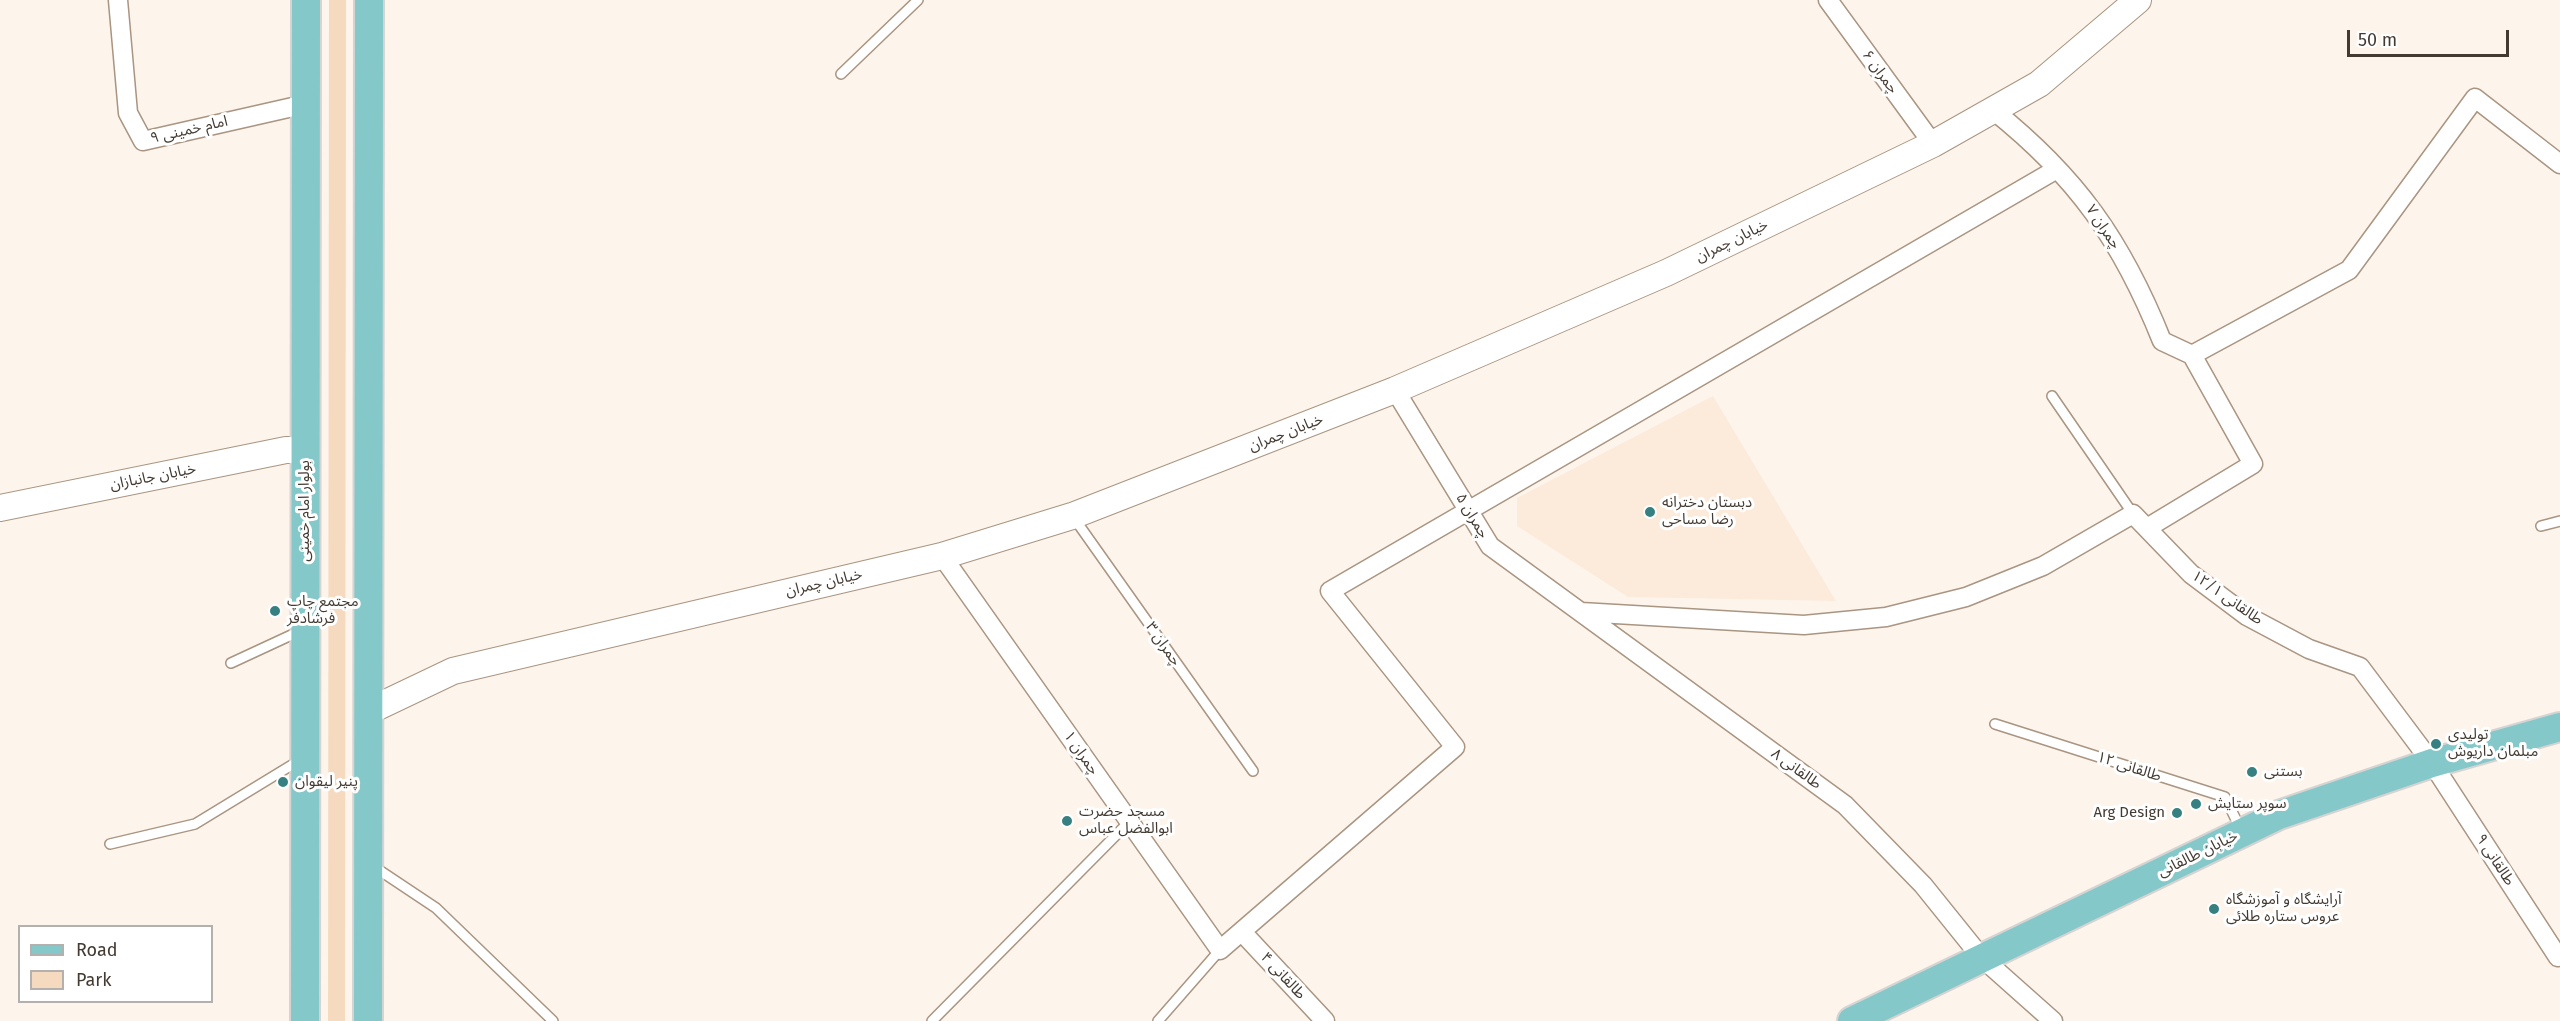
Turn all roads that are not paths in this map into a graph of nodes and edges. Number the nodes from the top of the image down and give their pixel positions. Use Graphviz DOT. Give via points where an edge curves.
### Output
graph roads {
  1 [pos="118,0"];
  2 [pos="306,0"];
  3 [pos="369,0"];
  4 [pos="918,0"];
  5 [pos="1828,0"];
  6 [pos="2138,0"];
  7 [pos="841,74"];
  8 [pos="306,104"];
  9 [pos="1993,110"];
  10 [pos="1933,144"];
  11 [pos="2560,164"];
  12 [pos="2057,169"];
  13 [pos="2192,355"];
  14 [pos="1395,390"];
  15 [pos="2052,396"];
  16 [pos="305,450"];
  17 [pos="0,507"];
  18 [pos="1468,510"];
  19 [pos="2133,514"];
  20 [pos="1072,516"];
  21 [pos="2560,521"];
  22 [pos="2541,526"];
  23 [pos="2147,528"];
  24 [pos="942,556"];
  25 [pos="1581,612"];
  26 [pos="305,629"];
  27 [pos="231,663"];
  28 [pos="369,711"];
  29 [pos="1995,724"];
  30 [pos="2560,728"];
  31 [pos="304,758"];
  32 [pos="2432,763"];
  33 [pos="1253,771"];
  34 [pos="1129,822"];
  35 [pos="2242,832"];
  36 [pos="110,844"];
  37 [pos="369,863"];
  38 [pos="1242,932"];
  39 [pos="1220,950"];
  40 [pos="2559,956"];
  41 [pos="1981,957"];
  42 [pos="305,1021"];
  43 [pos="368,1021"];
  44 [pos="553,1021"];
  45 [pos="932,1021"];
  46 [pos="1158,1021"];
  47 [pos="1325,1021"];
  48 [pos="1852,1021"];
  49 [pos="2053,1021"];
  1 -- 8 [label="street, امام خمینی ۹" via="128,113 143,141"];
  2 -- 8 [label="main road, بولوار امام خمینی"];
  3 -- 28 [label="main road"];
  4 -- 7 [label="lane"];
  5 -- 10 [label="street, چمران ۶"];
  6 -- 9 [label="main road, خیابان چمران" via="2039,84"];
  8 -- 16 [label="main road, بولوار امام خمینی"];
  9 -- 10 [label="main road, خیابان چمران"];
  9 -- 12 [label="street, چمران ۷" via="2029,139"];
  10 -- 14 [label="main road, خیابان چمران" via="1666,273"];
  11 -- 13 [label="street" via="2475,98 2349,270"];
  12 -- 13 [label="street, چمران ۷" via="2111,236 2142,291 2162,341"];
  12 -- 18 [label="street"];
  13 -- 23 [label="street" via="2253,464"];
  14 -- 18 [label="street, چمران ۵"];
  14 -- 20 [label="main road, خیابان چمران"];
  15 -- 19 [label="lane, طالقانی ۱۲/۱"];
  16 -- 17 [label="main road, خیابان جانبازان" via="286,450"];
  16 -- 26 [label="main road, بولوار امام خمینی"];
  18 -- 25 [label="street, چمران ۵" via="1490,546"];
  18 -- 38 [label="street" via="1329,591 1455,747"];
  19 -- 23 [label="street, طالقانی ۱۲/۱"];
  19 -- 25 [label="street" via="2043,566 1966,597 1886,616 1804,626"];
  20 -- 24 [label="main road, خیابان چمران"];
  20 -- 33 [label="lane, چمران ۳"];
  21 -- 22 [label="lane"];
  23 -- 32 [label="street, طالقانی ۱۲/۱" via="2191,574 2247,616 2309,649 2360,667"];
  24 -- 28 [label="main road, خیابان چمران" via="453,671"];
  24 -- 34 [label="street, چمران ۱"];
  25 -- 41 [label="street, طالقانی ۸" via="1845,805 1923,885"];
  26 -- 27 [label="lane"];
  26 -- 31 [label="main road, بولوار امام خمینی"];
  28 -- 37 [label="main road"];
  29 -- 35 [label="lane, طالقانی ۱۲" via="2225,797"];
  30 -- 32 [label="main road, خیابان طالقانی"];
  31 -- 36 [label="lane" via="195,824"];
  31 -- 42 [label="main road, بولوار امام خمینی"];
  32 -- 35 [label="main road, خیابان طالقانی" via="2279,815"];
  32 -- 40 [label="street, طالقانی ۹"];
  34 -- 39 [label="street, چمران ۱"];
  34 -- 45 [label="lane"];
  35 -- 41 [label="main road, خیابان طالقانی"];
  37 -- 43 [label="main road"];
  37 -- 44 [label="lane" via="436,908"];
  38 -- 39 [label="street"];
  38 -- 47 [label="street, طالقانی ۴"];
  39 -- 46 [label="lane"];
  41 -- 48 [label="main road, خیابان طالقانی"];
  41 -- 49 [label="street, طالقانی ۸"];
}
